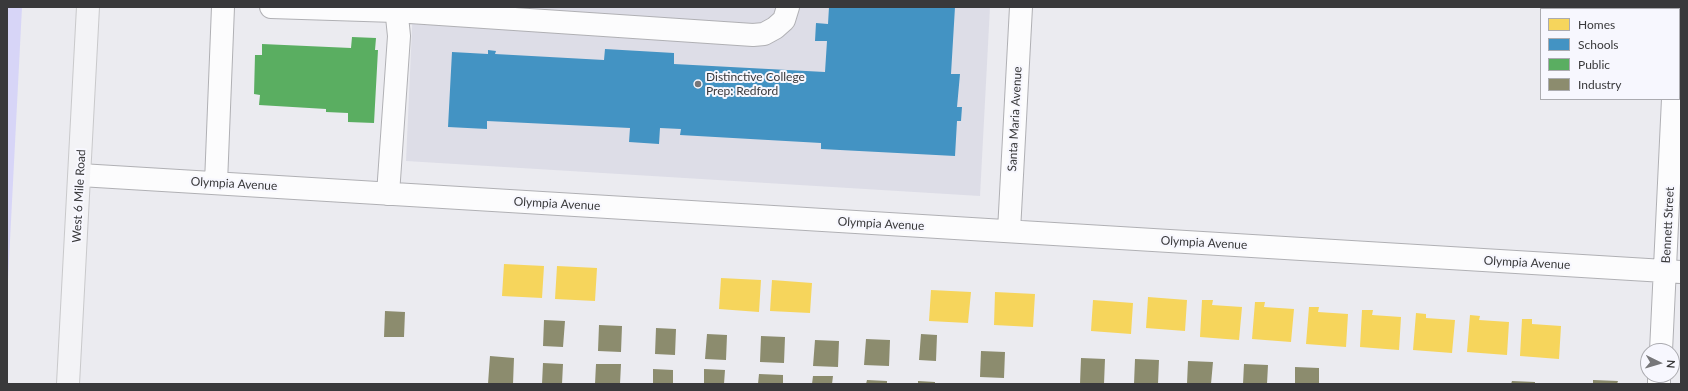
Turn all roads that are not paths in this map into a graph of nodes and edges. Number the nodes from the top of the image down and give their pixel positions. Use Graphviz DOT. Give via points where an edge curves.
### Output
graph roads {
  1 [pos="88,7"];
  2 [pos="223,7"];
  3 [pos="271,7"];
  4 [pos="788,7"];
  5 [pos="1021,7"];
  6 [pos="395,9"];
  7 [pos="1673,100"];
  8 [pos="80,175"];
  9 [pos="216,183"];
  10 [pos="388,194"];
  11 [pos="1009,231"];
  12 [pos="1673,271"];
  13 [pos="1662,343"];
  14 [pos="68,384"];
  1 -- 8 [label="main road, West 6 Mile Road"];
  2 -- 9 [label="street"];
  3 -- 6 [label="street"];
  4 -- 6 [label="street" via="784,20 775,28 764,34 753,35"];
  5 -- 11 [label="street, Santa Maria Avenue"];
  6 -- 10 [label="street" via="399,36"];
  7 -- 12 [label="street, Bennett Street"];
  8 -- 9 [label="street, Olympia Avenue"];
  8 -- 14 [label="main road, West 6 Mile Road"];
  9 -- 10 [label="street, Olympia Avenue"];
  10 -- 11 [label="street, Olympia Avenue"];
  11 -- 12 [label="street, Olympia Avenue"];
  12 -- 13 [label="street, Bennett Street"];
}
